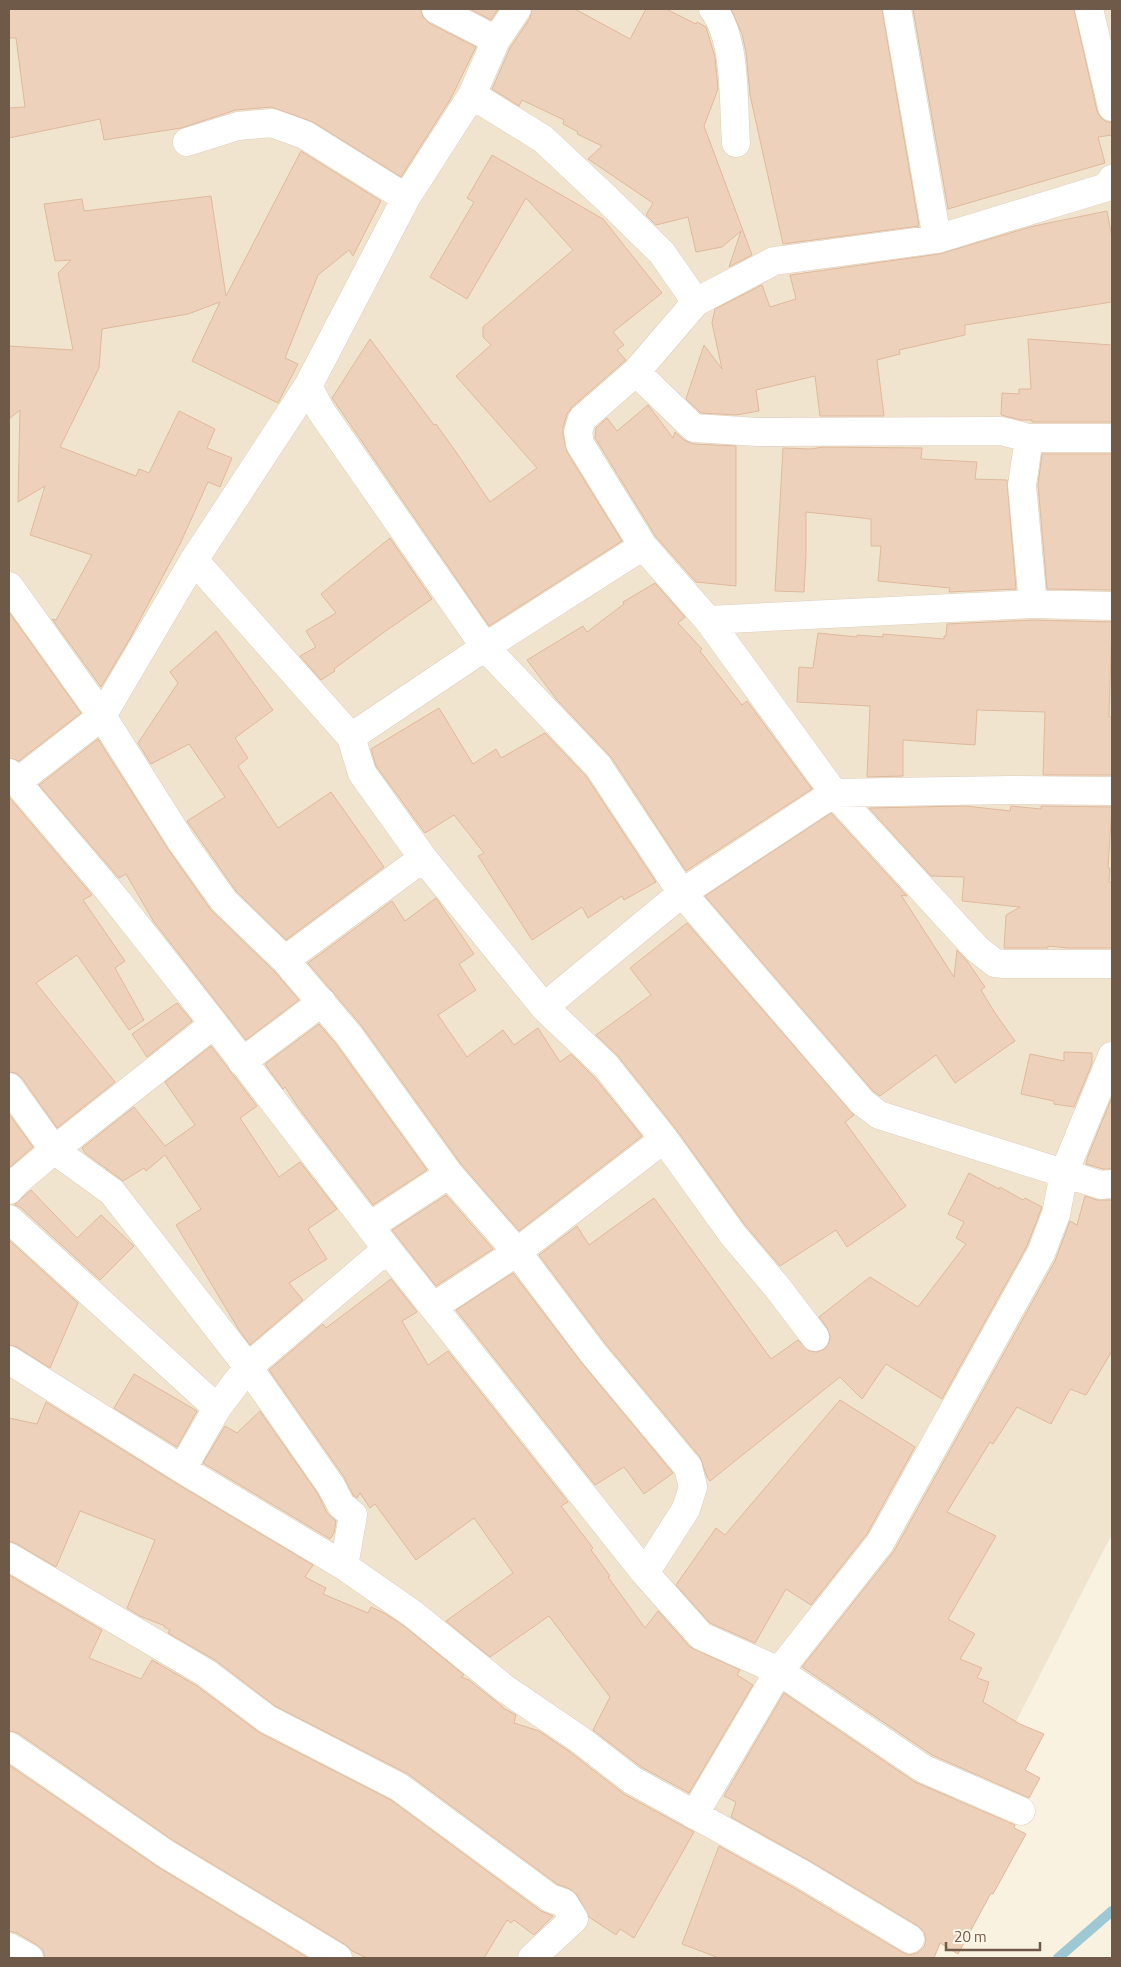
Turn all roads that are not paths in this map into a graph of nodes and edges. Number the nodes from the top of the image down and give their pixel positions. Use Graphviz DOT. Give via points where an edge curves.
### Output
graph roads {
  1 [pos="436,9"];
  2 [pos="517,9"];
  3 [pos="713,9"];
  4 [pos="897,9"];
  5 [pos="1088,9"];
  6 [pos="496,40"];
  7 [pos="472,95"];
  8 [pos="1112,107"];
  9 [pos="187,142"];
  10 [pos="736,143"];
  11 [pos="1112,179"];
  12 [pos="406,198"];
  13 [pos="937,239"];
  14 [pos="696,302"];
  15 [pos="636,372"];
  16 [pos="308,386"];
  17 [pos="1029,438"];
  18 [pos="1112,438"];
  19 [pos="643,546"];
  20 [pos="194,560"];
  21 [pos="9,586"];
  22 [pos="1033,604"];
  23 [pos="1112,606"];
  24 [pos="708,620"];
  25 [pos="485,647"];
  26 [pos="102,716"];
  27 [pos="351,737"];
  28 [pos="12,778"];
  29 [pos="1112,791"];
  30 [pos="834,793"];
  31 [pos="423,858"];
  32 [pos="682,893"];
  33 [pos="285,960"];
  34 [pos="1112,964"];
  35 [pos="322,1002"];
  36 [pos="544,1007"];
  37 [pos="214,1024"];
  38 [pos="1112,1056"];
  39 [pos="242,1062"];
  40 [pos="9,1087"];
  41 [pos="664,1139"];
  42 [pos="54,1150"];
  43 [pos="449,1174"];
  44 [pos="1064,1174"];
  45 [pos="1112,1184"];
  46 [pos="9,1190"];
  47 [pos="9,1219"];
  48 [pos="370,1226"];
  49 [pos="387,1249"];
  50 [pos="517,1252"];
  51 [pos="433,1307"];
  52 [pos="815,1337"];
  53 [pos="9,1360"];
  54 [pos="248,1367"];
  55 [pos="217,1408"];
  56 [pos="182,1469"];
  57 [pos="9,1556"];
  58 [pos="344,1566"];
  59 [pos="645,1573"];
  60 [pos="779,1670"];
  61 [pos="9,1746"];
  62 [pos="1021,1811"];
  63 [pos="694,1815"];
  64 [pos="910,1938"];
  65 [pos="338,1958"];
  66 [pos="532,1958"];
  1 -- 6 [label="street"];
  2 -- 6 [label="street"];
  3 -- 10 [label="street" via="721,19 730,46"];
  4 -- 13 [label="street"];
  5 -- 8 [label="street"];
  6 -- 7 [label="street"];
  7 -- 12 [label="street"];
  7 -- 14 [label="street" via="543,139 662,253"];
  9 -- 12 [label="street" via="238,126 272,123 305,135"];
  11 -- 13 [label="street" via="1107,187"];
  12 -- 16 [label="street"];
  13 -- 14 [label="street" via="774,260"];
  14 -- 15 [label="street"];
  15 -- 17 [label="street" via="694,428 758,432 1001,431"];
  15 -- 19 [label="street" via="582,419 578,432 580,444"];
  16 -- 20 [label="street"];
  16 -- 25 [label="street" via="321,411"];
  17 -- 18 [label="street"];
  17 -- 22 [label="street" via="1022,485"];
  19 -- 24 [label="street"];
  19 -- 25 [label="street"];
  20 -- 26 [label="street"];
  20 -- 27 [label="street"];
  21 -- 26 [label="street"];
  22 -- 23 [label="street"];
  22 -- 24 [label="street"];
  24 -- 30 [label="street"];
  25 -- 27 [label="street"];
  25 -- 32 [label="street" via="598,766"];
  26 -- 28 [label="street"];
  26 -- 33 [label="street" via="181,841 224,901"];
  27 -- 31 [label="street" via="362,773"];
  28 -- 37 [label="street" via="110,892"];
  29 -- 30 [label="street"];
  30 -- 32 [label="street"];
  30 -- 34 [label="street" via="977,949 995,963"];
  31 -- 33 [label="street"];
  31 -- 36 [label="street"];
  32 -- 36 [label="street"];
  32 -- 44 [label="street" via="862,1102 879,1115"];
  33 -- 35 [label="street"];
  35 -- 39 [label="street"];
  35 -- 43 [label="street"];
  36 -- 41 [label="street" via="606,1066"];
  37 -- 39 [label="street"];
  37 -- 42 [label="street"];
  38 -- 44 [label="street"];
  39 -- 48 [label="street"];
  40 -- 42 [label="street"];
  41 -- 50 [label="street"];
  41 -- 52 [label="street" via="733,1235"];
  42 -- 46 [label="street"];
  42 -- 54 [label="street" via="112,1192"];
  43 -- 48 [label="street"];
  43 -- 50 [label="street"];
  44 -- 45 [label="street" via="1101,1185"];
  44 -- 60 [label="street" via="1056,1214 1041,1253 880,1543"];
  47 -- 55 [label="street"];
  48 -- 49 [label="street"];
  49 -- 51 [label="street"];
  49 -- 54 [label="street"];
  50 -- 51 [label="street"];
  50 -- 59 [label="street" via="593,1353 688,1467 693,1488 686,1509"];
  51 -- 59 [label="street"];
  53 -- 56 [label="street"];
  54 -- 55 [label="street"];
  54 -- 58 [label="street" via="331,1486 340,1505 353,1514"];
  55 -- 56 [label="street"];
  56 -- 58 [label="street"];
  57 -- 66 [label="street" via="206,1673 267,1719 399,1786 550,1898 564,1903 574,1919"];
  58 -- 63 [label="street" via="413,1614 504,1688 632,1780"];
  59 -- 60 [label="street" via="701,1636"];
  60 -- 62 [label="street" via="924,1769"];
  60 -- 63 [label="street"];
  61 -- 65 [label="street" via="166,1854"];
  63 -- 64 [label="street"];
}
